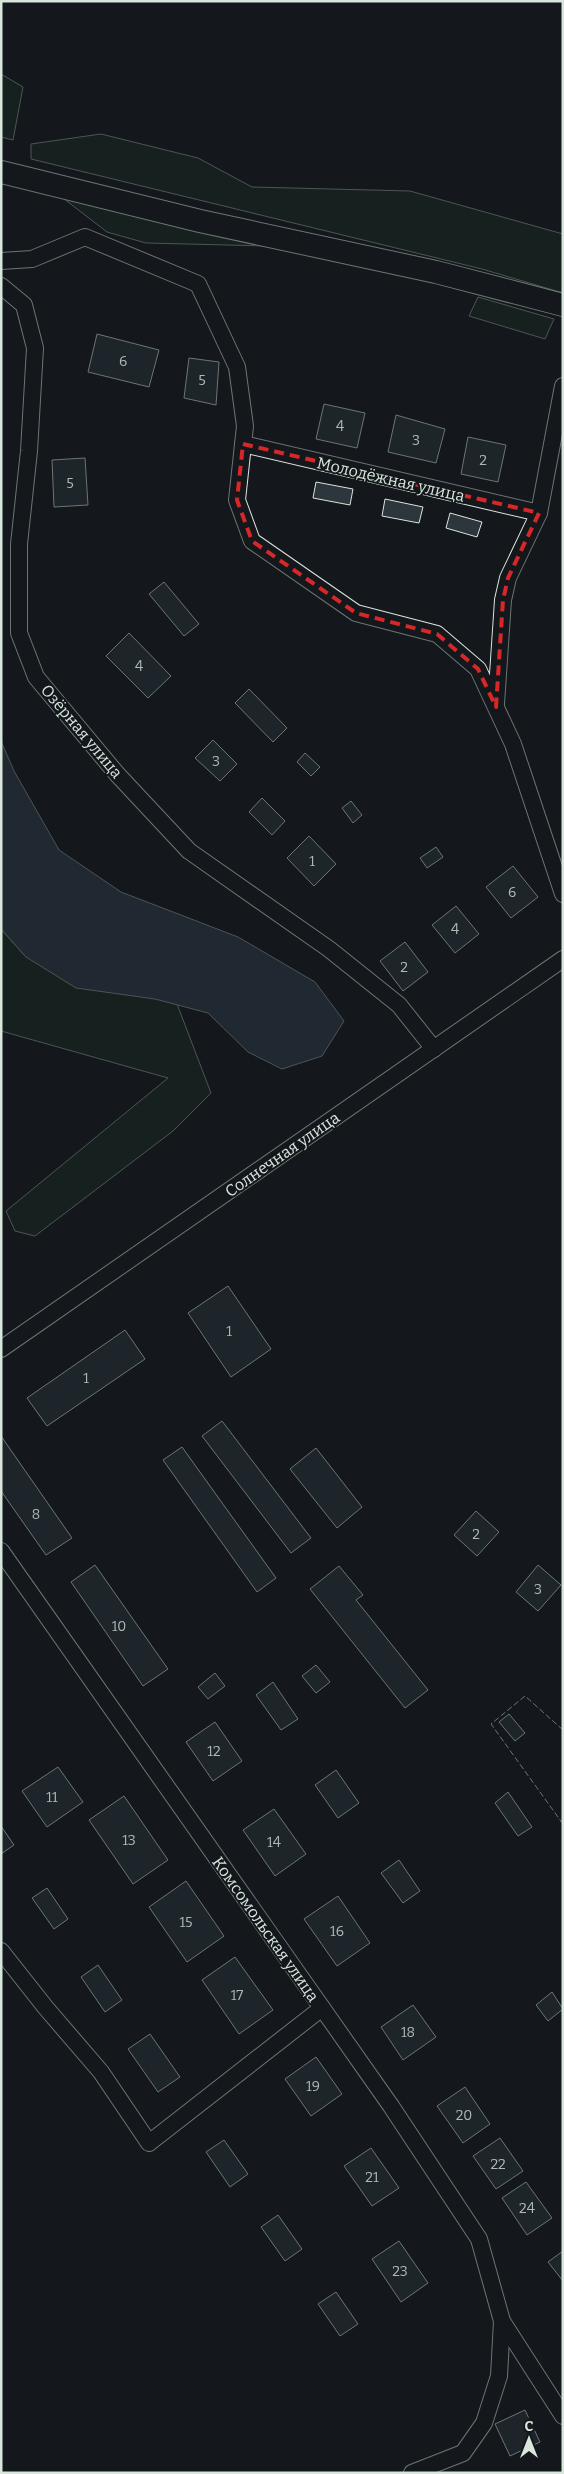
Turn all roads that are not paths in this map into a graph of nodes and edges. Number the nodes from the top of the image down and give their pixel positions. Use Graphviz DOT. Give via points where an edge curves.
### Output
graph roads {
  1 [pos="1,172"];
  2 [pos="1,261"];
  3 [pos="1,286"];
  4 [pos="563,305"];
  5 [pos="563,386"];
  6 [pos="243,444"];
  7 [pos="539,513"];
  8 [pos="496,707"];
  9 [pos="563,894"];
  10 [pos="563,959"];
  11 [pos="434,1049"];
  12 [pos="1,1349"];
  13 [pos="1,1551"];
  14 [pos="1,1951"];
  15 [pos="322,2008"];
  16 [pos="502,2321"];
  17 [pos="563,2416"];
  18 [pos="412,2473"];
  1 -- 4 [label="main road" via="200,221 436,272"];
  2 -- 6 [label="street" via="32,259 85,237 198,284 236,367 245,426"];
  3 -- 11 [label="street, Озёрная улица" via="24,305 36,348 19,544 19,633 36,677 117,774 189,851 345,962 399,1005"];
  5 -- 7 [label="street"];
  6 -- 7 [label="street, Молодёжная улица"];
  6 -- 8 [label="street" via="236,500 252,541 356,613 437,634 478,669"];
  7 -- 8 [label="street" via="508,578 503,600"];
  8 -- 9 [label="street" via="513,744"];
  10 -- 11 [label="street, Солнечная улица"];
  11 -- 12 [label="street, Солнечная улица"];
  13 -- 15 [label="street, Комсомольская улица"];
  14 -- 15 [label="street" via="101,2072 149,2143"];
  15 -- 16 [label="street, Комсомольская улица" via="479,2239"];
  16 -- 17 [label="street"];
  16 -- 18 [label="street" via="499,2376 484,2423 463,2453"];
}
